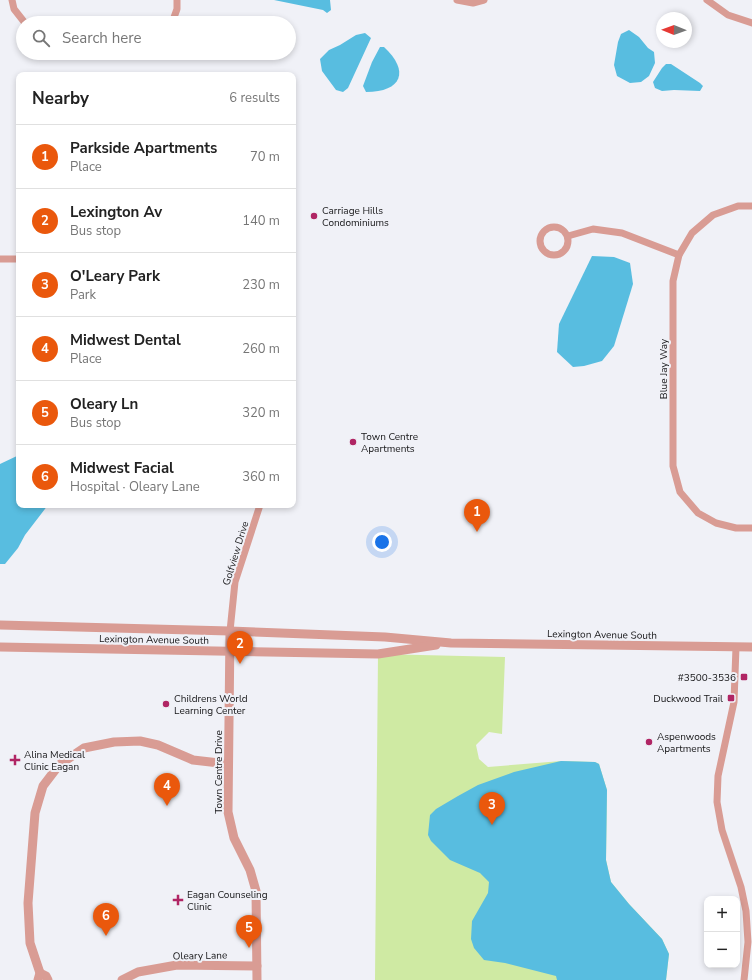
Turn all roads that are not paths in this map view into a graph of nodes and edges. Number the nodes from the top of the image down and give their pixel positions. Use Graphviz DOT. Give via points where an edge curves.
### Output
graph roads {
  1 [pos="12,0"];
  2 [pos="177,0"];
  3 [pos="457,0"];
  4 [pos="484,0"];
  5 [pos="707,0"];
  6 [pos="20,16"];
  7 [pos="174,16"];
  8 [pos="752,23"];
  9 [pos="752,206"];
  10 [pos="568,236"];
  11 [pos="679,255"];
  12 [pos="0,259"];
  13 [pos="16,259"];
  14 [pos="259,508"];
  15 [pos="752,528"];
  16 [pos="0,625"];
  17 [pos="230,631"];
  18 [pos="451,642"];
  19 [pos="0,647"];
  20 [pos="736,647"];
  21 [pos="752,647"];
  22 [pos="230,651"];
  23 [pos="228,764"];
  24 [pos="257,966"];
  25 [pos="39,977"];
  26 [pos="48,980"];
  27 [pos="122,980"];
  28 [pos="257,980"];
  29 [pos="744,980"];
  1 -- 6 [label="street" via="14,9"];
  2 -- 7 [label="street"];
  3 -- 4 [label="street" via="473,3"];
  5 -- 8 [label="street" via="728,15"];
  9 -- 11 [label="street, Blue Jay Way" via="738,206 713,215 692,233"];
  10 -- 10 [label="street" via="562,229 553,226 545,230 540,243 549,254 558,255 566,250"];
  10 -- 11 [label="street" via="593,229 622,233"];
  11 -- 15 [label="street, Blue Jay Way" via="673,281 673,466 680,492 698,513 716,523 736,528"];
  12 -- 13 [label="street"];
  14 -- 17 [label="street, Golfview Drive" via="235,582"];
  16 -- 17 [label="street, Lexington Avenue South"];
  17 -- 18 [label="street, Lexington Avenue South"];
  17 -- 22 [label="street, Town Centre Drive"];
  18 -- 20 [label="street, Lexington Avenue South"];
  18 -- 22 [label="street, Lexington Avenue South" via="378,654"];
  19 -- 22 [label="street, Lexington Avenue South"];
  20 -- 21 [label="street, Lexington Avenue South"];
  20 -- 29 [label="street" via="734,702 718,776 717,802 722,830 741,887 746,911 748,942"];
  22 -- 23 [label="street, Town Centre Drive"];
  23 -- 24 [label="street, Town Centre Drive" via="228,812 234,838 250,870 256,891"];
  23 -- 25 [label="street" via="193,760 158,745 114,742 84,748 59,765 42,786 34,813 28,910 30,944"];
  24 -- 27 [label="street, Oleary Lane" via="178,965 138,972"];
  24 -- 28 [label="street, Town Centre Drive"];
  25 -- 26 [label="street" via="46,976"];
}
